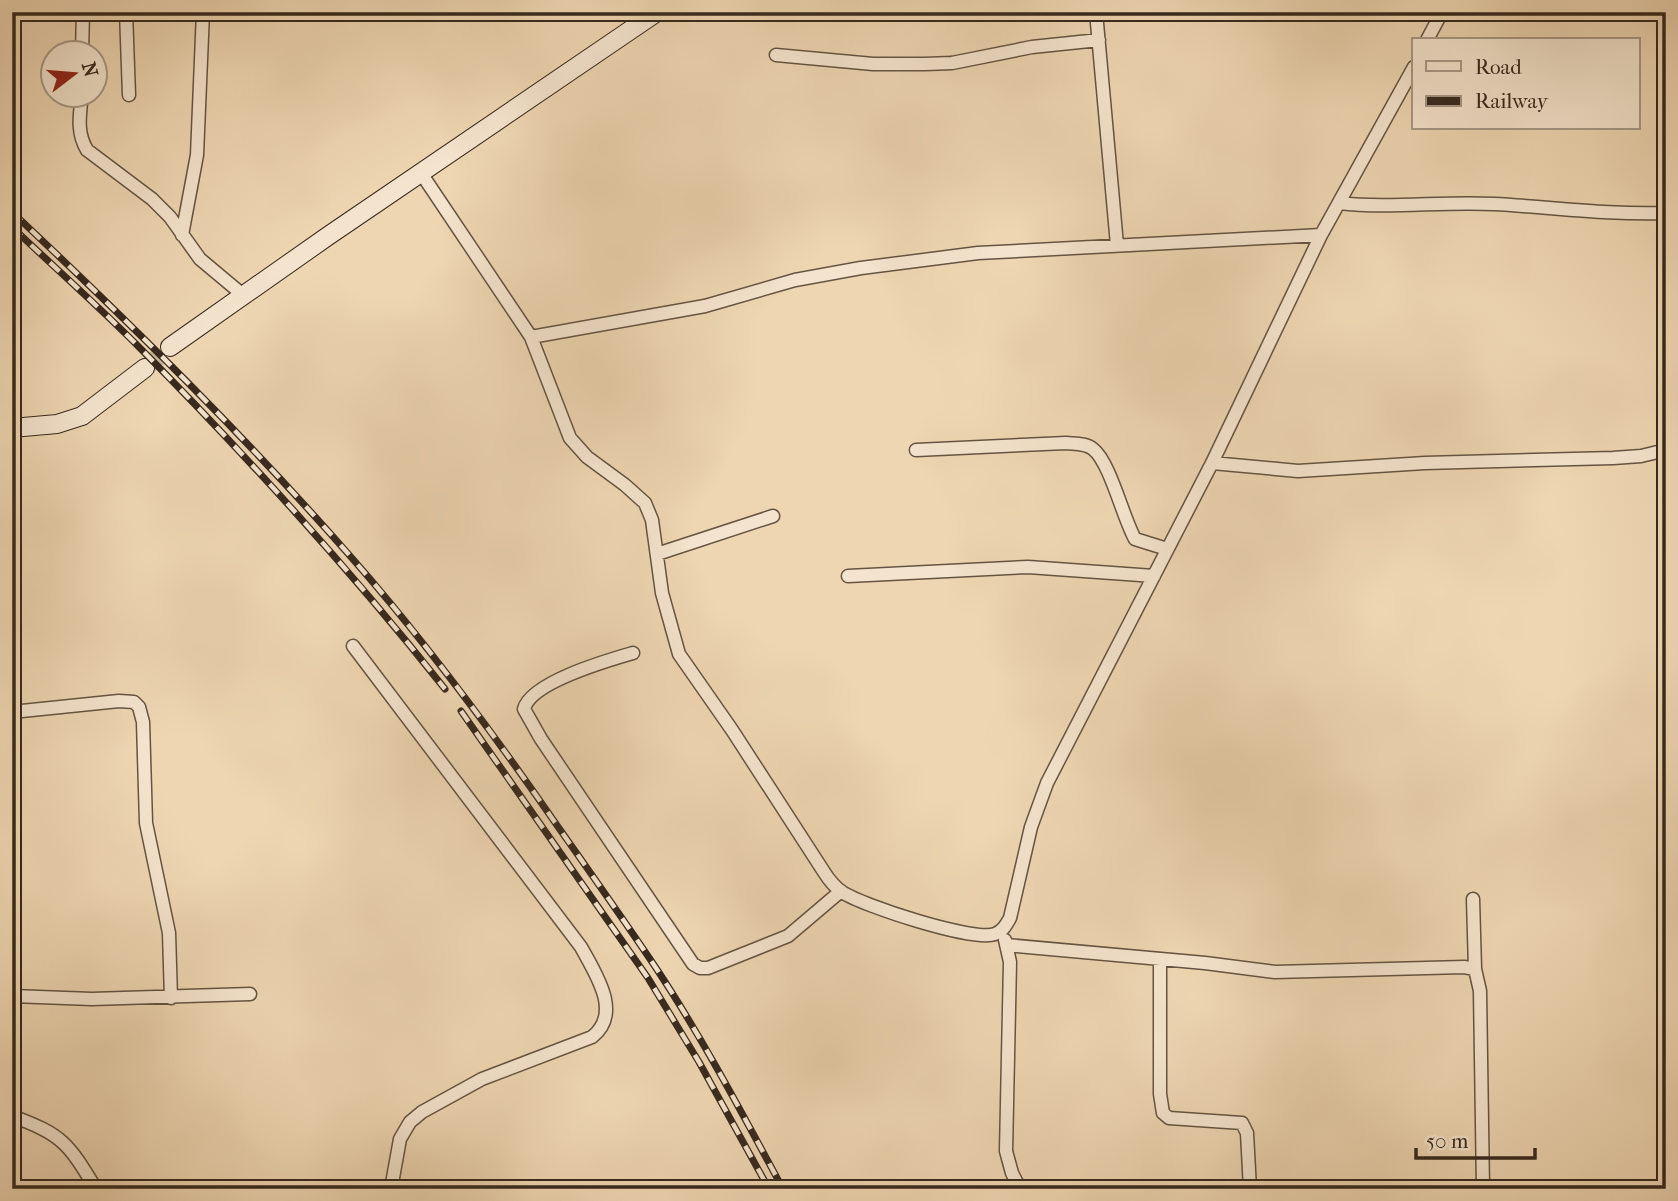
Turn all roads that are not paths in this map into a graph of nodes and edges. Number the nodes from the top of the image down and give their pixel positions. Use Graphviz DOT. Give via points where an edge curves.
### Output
graph roads {
  1 [pos="83,12"];
  2 [pos="126,12"];
  3 [pos="203,12"];
  4 [pos="657,12"];
  5 [pos="1096,12"];
  6 [pos="1442,12"];
  7 [pos="82,38"];
  8 [pos="1428,38"];
  9 [pos="1099,40"];
  10 [pos="776,55"];
  11 [pos="1412,71"];
  12 [pos="129,95"];
  13 [pos="81,108"];
  14 [pos="421,173"];
  15 [pos="1339,203"];
  16 [pos="1666,213"];
  17 [pos="182,235"];
  18 [pos="1321,235"];
  19 [pos="1117,245"];
  20 [pos="243,295"];
  21 [pos="531,337"];
  22 [pos="170,347"];
  23 [pos="145,368"];
  24 [pos="12,428"];
  25 [pos="916,450"];
  26 [pos="1666,450"];
  27 [pos="1212,463"];
  28 [pos="773,516"];
  29 [pos="1167,550"];
  30 [pos="657,554"];
  31 [pos="848,576"];
  32 [pos="1154,576"];
  33 [pos="353,646"];
  34 [pos="633,653"];
  35 [pos="12,712"];
  36 [pos="841,891"];
  37 [pos="1473,900"];
  38 [pos="1003,929"];
  39 [pos="1006,945"];
  40 [pos="1160,960"];
  41 [pos="1475,970"];
  42 [pos="250,994"];
  43 [pos="12,996"];
  44 [pos="171,998"];
  45 [pos="12,1116"];
  46 [pos="96,1189"];
  47 [pos="391,1189"];
  48 [pos="1020,1189"];
  49 [pos="1250,1189"];
  50 [pos="1483,1189"];
  1 -- 7 [label="street"];
  2 -- 12 [label="street"];
  3 -- 17 [label="street" via="197,155"];
  4 -- 14 [label="street"];
  5 -- 9 [label="street"];
  6 -- 8 [label="street"];
  9 -- 10 [label="street" via="925,64"];
  9 -- 19 [label="street"];
  11 -- 15 [label="street"];
  13 -- 17 [label="street" via="79,130 87,150 152,199"];
  14 -- 20 [label="street"];
  14 -- 21 [label="street"];
  15 -- 16 [label="street" via="1493,204 1591,213"];
  15 -- 18 [label="street"];
  17 -- 20 [label="street" via="210,270"];
  18 -- 19 [label="street"];
  18 -- 27 [label="street"];
  19 -- 21 [label="street" via="978,253 850,270 795,280 705,306"];
  20 -- 22 [label="street"];
  21 -- 30 [label="street" via="570,438 645,503"];
  23 -- 24 [label="street" via="82,416 57,424"];
  25 -- 29 [label="street" via="1086,445 1105,464 1135,539"];
  26 -- 27 [label="street" via="1613,458 1298,471"];
  27 -- 29 [label="street"];
  28 -- 30 [label="street"];
  29 -- 32 [label="street"];
  30 -- 36 [label="street" via="679,654"];
  31 -- 32 [label="street" via="1028,567"];
  32 -- 38 [label="street" via="1047,783 1031,827 1010,918"];
  33 -- 47 [label="street" via="581,947 606,999 605,1020 592,1037 482,1079 410,1122 400,1139"];
  34 -- 36 [label="street" via="573,671 534,695 524,709 693,964 708,968 778,941"];
  35 -- 44 [label="street" via="119,701 134,702 139,708 146,823 169,933"];
  36 -- 38 [label="street" via="948,930 984,936"];
  37 -- 41 [label="street"];
  38 -- 39 [label="street"];
  39 -- 40 [label="street"];
  39 -- 48 [label="street" via="1010,962 1006,1151"];
  40 -- 41 [label="street" via="1275,972"];
  40 -- 49 [label="street" via="1163,1113 1169,1118 1242,1123 1247,1133"];
  41 -- 50 [label="street" via="1480,991"];
  42 -- 44 [label="street"];
  43 -- 44 [label="street"];
  45 -- 46 [label="street" via="58,1136"];
}
